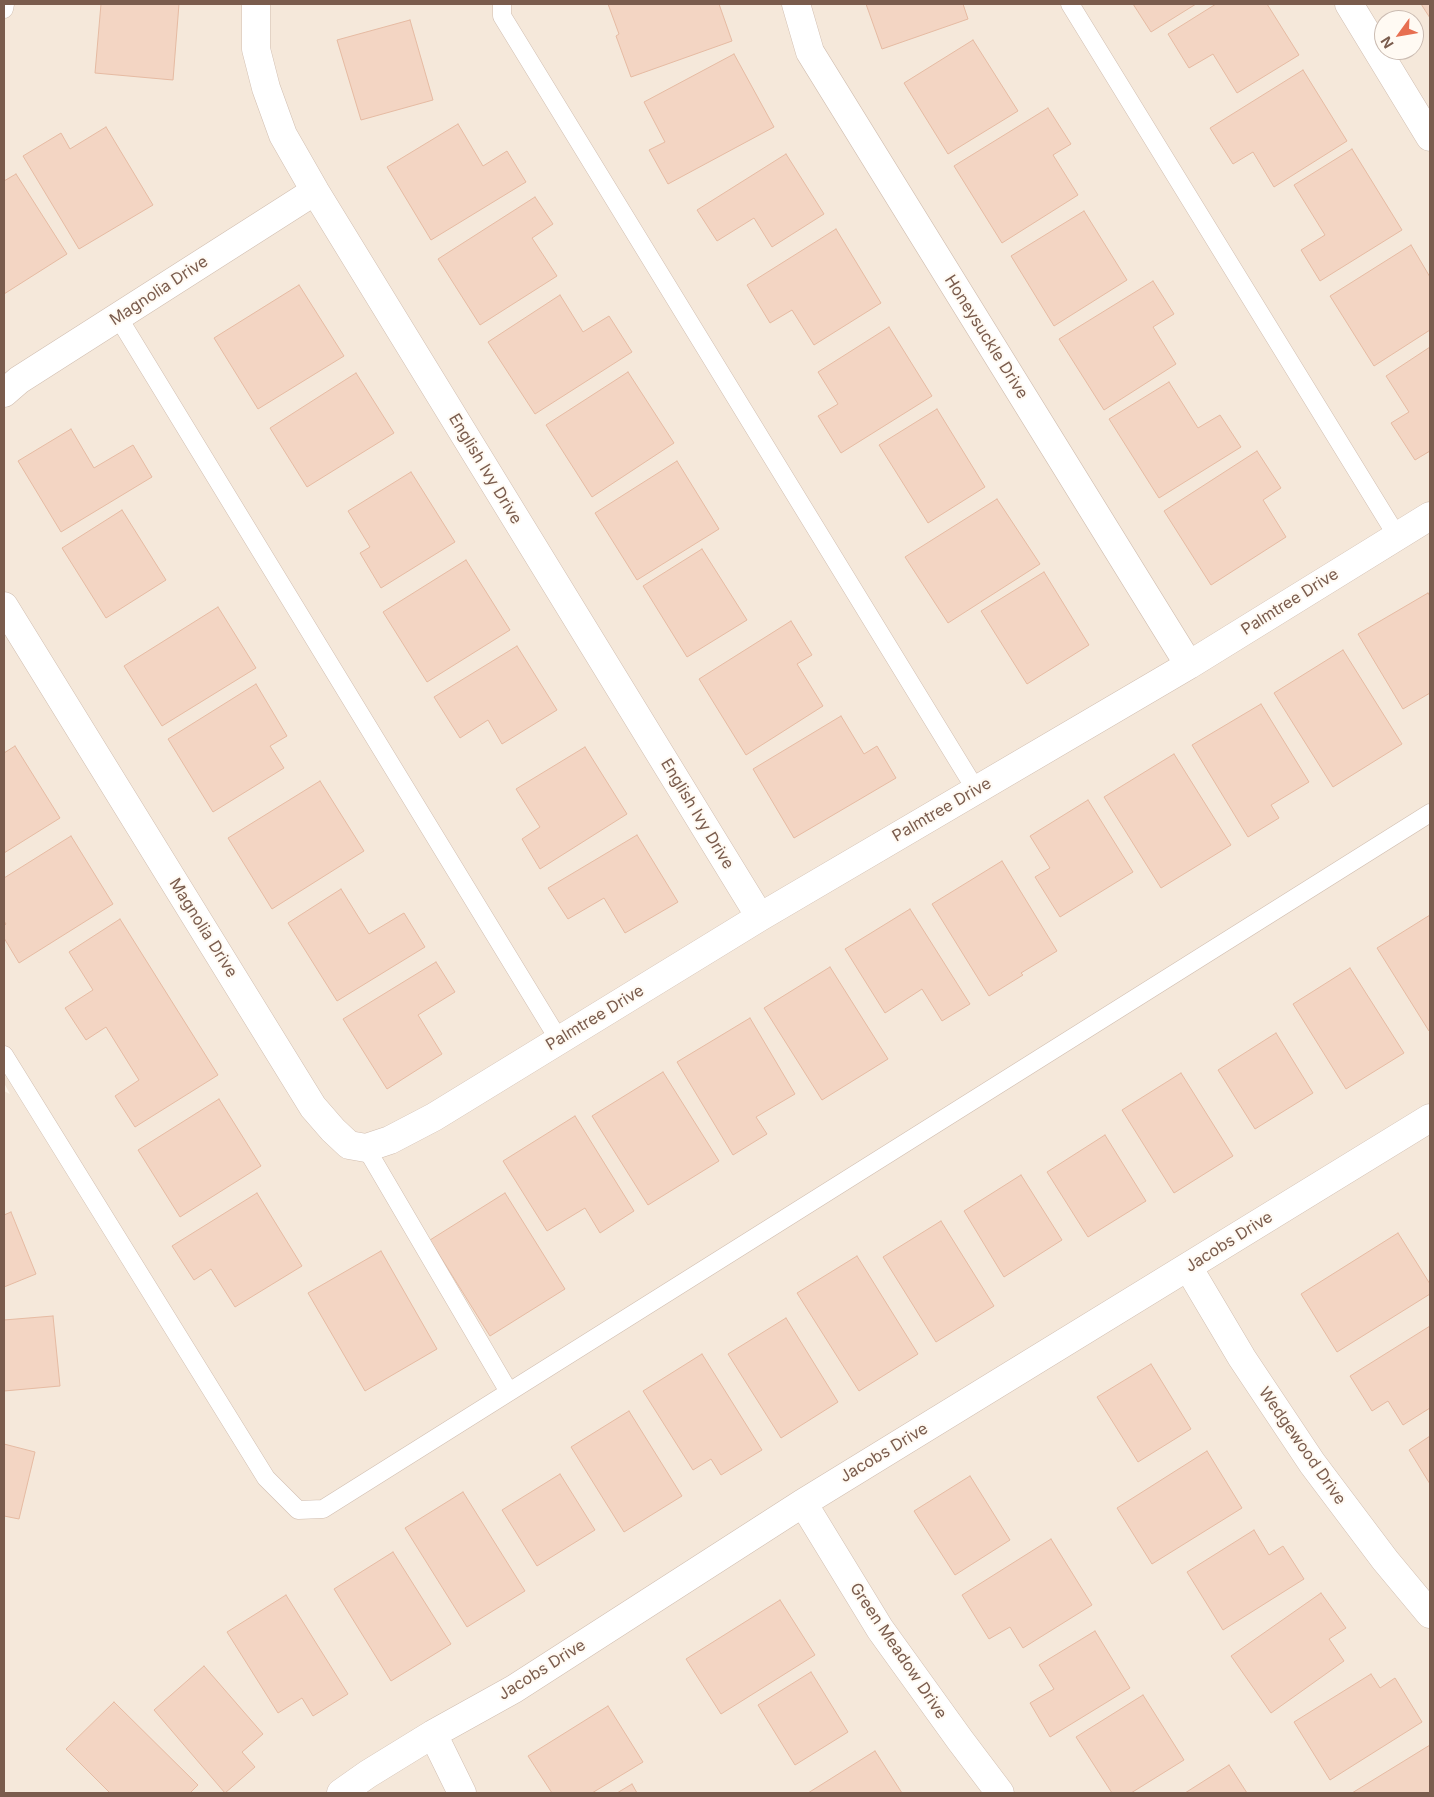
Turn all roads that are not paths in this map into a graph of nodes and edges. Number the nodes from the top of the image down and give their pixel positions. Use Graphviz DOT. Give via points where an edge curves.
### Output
graph roads {
  1 [pos="5,4"];
  2 [pos="256,4"];
  3 [pos="502,4"];
  4 [pos="796,4"];
  5 [pos="1070,4"];
  6 [pos="1349,4"];
  7 [pos="4,9"];
  8 [pos="1430,137"];
  9 [pos="315,191"];
  10 [pos="118,317"];
  11 [pos="4,393"];
  12 [pos="1430,516"];
  13 [pos="1397,536"];
  14 [pos="4,606"];
  15 [pos="1189,665"];
  16 [pos="976,790"];
  17 [pos="1430,813"];
  18 [pos="760,918"];
  19 [pos="559,1040"];
  20 [pos="4,1055"];
  21 [pos="1430,1118"];
  22 [pos="366,1148"];
  23 [pos="1188,1267"];
  24 [pos="509,1392"];
  25 [pos="803,1503"];
  26 [pos="1430,1614"];
  27 [pos="433,1734"];
  28 [pos="341,1793"];
  29 [pos="462,1793"];
  30 [pos="1000,1793"];
  1 -- 7 [label="lane"];
  2 -- 9 [label="street, English Ivy Drive" via="256,50 266,88 283,135"];
  3 -- 16 [label="lane" via="502,16"];
  4 -- 15 [label="street, Honeysuckle Drive" via="810,52"];
  5 -- 13 [label="lane"];
  6 -- 8 [label="street"];
  9 -- 10 [label="street, Magnolia Drive"];
  9 -- 18 [label="street, English Ivy Drive"];
  10 -- 11 [label="street, Magnolia Drive"];
  10 -- 19 [label="lane"];
  12 -- 13 [label="street, Palmtree Drive"];
  13 -- 15 [label="street, Palmtree Drive"];
  14 -- 22 [label="street, Magnolia Drive" via="314,1107 349,1145"];
  15 -- 16 [label="street, Palmtree Drive"];
  16 -- 18 [label="street, Palmtree Drive"];
  17 -- 24 [label="lane"];
  18 -- 19 [label="street, Palmtree Drive"];
  19 -- 22 [label="street, Palmtree Drive" via="434,1117 390,1140"];
  20 -- 24 [label="lane" via="266,1478 298,1510 323,1509"];
  21 -- 23 [label="street, Jacobs Drive"];
  22 -- 24 [label="lane"];
  23 -- 25 [label="street, Jacobs Drive"];
  23 -- 26 [label="street, Wedgewood Drive" via="1242,1358 1312,1463"];
  25 -- 27 [label="street, Jacobs Drive" via="514,1689"];
  25 -- 30 [label="street, Green Meadow Drive" via="880,1629"];
  27 -- 28 [label="street, Jacobs Drive"];
  27 -- 29 [label="street"];
}
